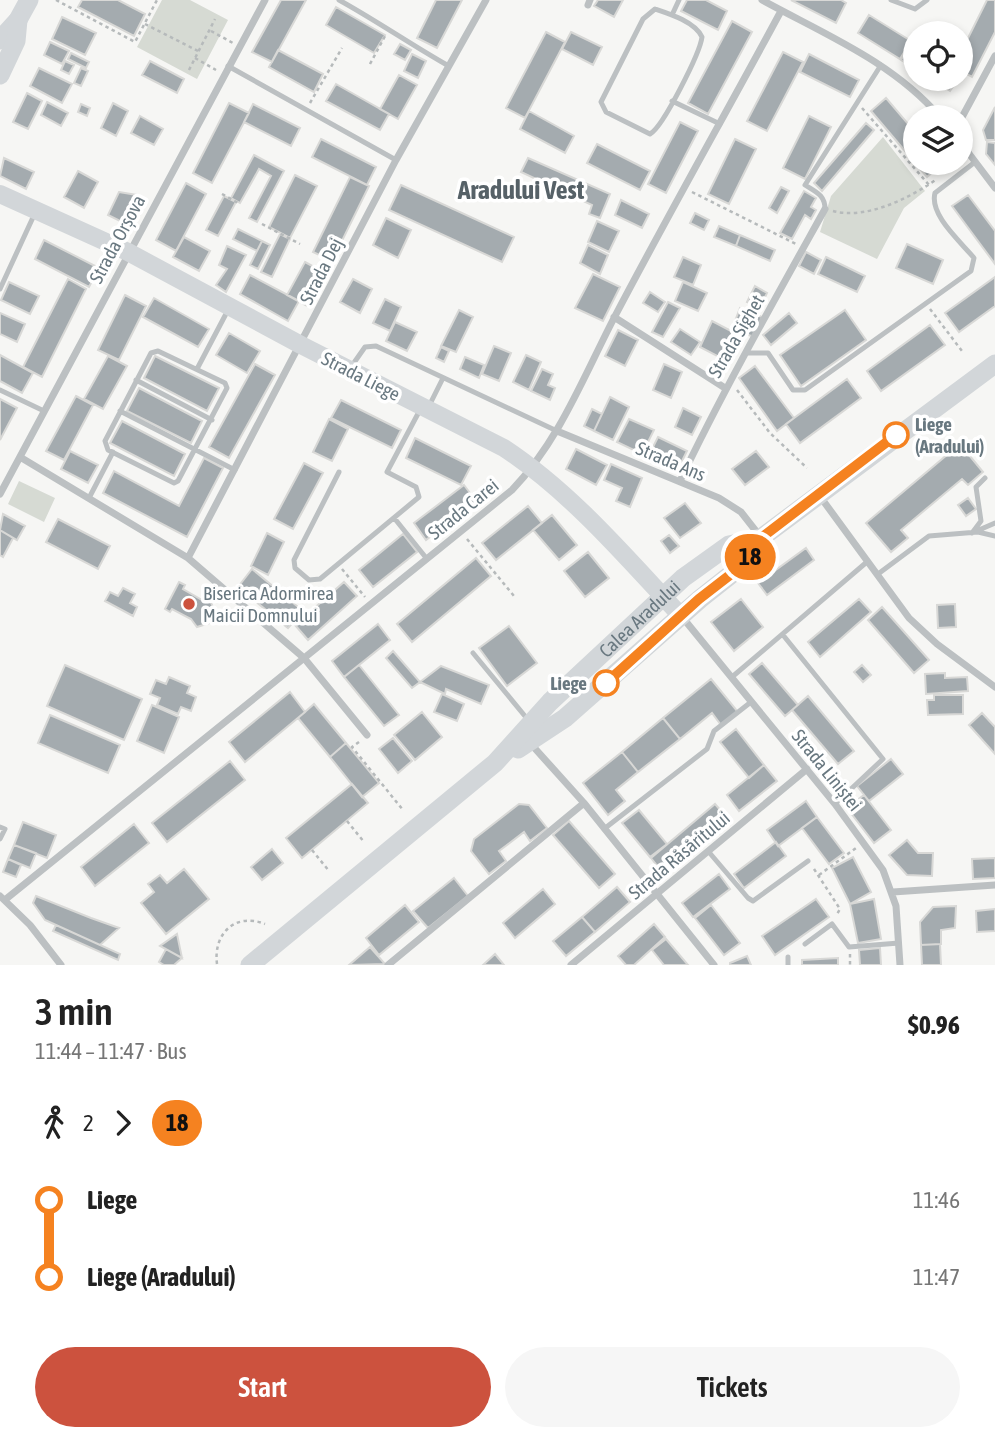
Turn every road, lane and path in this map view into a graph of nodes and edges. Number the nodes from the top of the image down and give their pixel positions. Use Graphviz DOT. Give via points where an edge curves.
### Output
graph roads {
  1 [pos="29,0"];
  2 [pos="56,0"];
  3 [pos="157,0"];
  4 [pos="265,0"];
  5 [pos="339,0"];
  6 [pos="486,0"];
  7 [pos="679,0"];
  8 [pos="762,0"];
  9 [pos="891,0"];
  10 [pos="927,0"];
  11 [pos="781,10"];
  12 [pos="672,15"];
  13 [pos="215,19"];
  14 [pos="18,20"];
  15 [pos="145,23"];
  16 [pos="390,27"];
  17 [pos="209,30"];
  18 [pos="0,40"];
  19 [pos="239,46"];
  20 [pos="342,48"];
  21 [pos="198,51"];
  22 [pos="995,57"];
  23 [pos="195,58"];
  24 [pos="370,64"];
  25 [pos="447,65"];
  26 [pos="881,65"];
  27 [pos="225,69"];
  28 [pos="188,70"];
  29 [pos="0,75"];
  30 [pos="672,101"];
  31 [pos="857,102"];
  32 [pos="929,105"];
  33 [pos="968,105"];
  34 [pos="306,110"];
  35 [pos="720,125"];
  36 [pos="973,159"];
  37 [pos="396,160"];
  38 [pos="975,162"];
  39 [pos="939,177"];
  40 [pos="929,185"];
  41 [pos="995,188"];
  42 [pos="686,189"];
  43 [pos="935,193"];
  44 [pos="0,194"];
  45 [pos="222,194"];
  46 [pos="240,204"];
  47 [pos="825,209"];
  48 [pos="37,210"];
  49 [pos="262,224"];
  50 [pos="300,244"];
  51 [pos="804,248"];
  52 [pos="128,252"];
  53 [pos="0,289"];
  54 [pos="926,303"];
  55 [pos="230,307"];
  56 [pos="614,317"];
  57 [pos="301,345"];
  58 [pos="962,351"];
  59 [pos="748,353"];
  60 [pos="995,364"];
  61 [pos="197,369"];
  62 [pos="349,369"];
  63 [pos="443,378"];
  64 [pos="136,380"];
  65 [pos="730,380"];
  66 [pos="725,388"];
  67 [pos="0,390"];
  68 [pos="425,408"];
  69 [pos="44,411"];
  70 [pos="120,411"];
  71 [pos="212,420"];
  72 [pos="557,431"];
  73 [pos="196,449"];
  74 [pos="113,452"];
  75 [pos="20,457"];
  76 [pos="534,468"];
  77 [pos="807,468"];
  78 [pos="235,470"];
  79 [pos="339,472"];
  80 [pos="985,478"];
  81 [pos="680,481"];
  82 [pos="0,494"];
  83 [pos="818,494"];
  84 [pos="89,498"];
  85 [pos="395,519"];
  86 [pos="995,523"];
  87 [pos="461,532"];
  88 [pos="972,533"];
  89 [pos="995,536"];
  90 [pos="761,538"];
  91 [pos="188,558"];
  92 [pos="427,559"];
  93 [pos="868,561"];
  94 [pos="338,564"];
  95 [pos="878,574"];
  96 [pos="514,596"];
  97 [pos="664,597"];
  98 [pos="371,605"];
  99 [pos="681,616"];
  100 [pos="783,635"];
  101 [pos="473,653"];
  102 [pos="304,658"];
  103 [pos="732,677"];
  104 [pos="995,687"];
  105 [pos="751,702"];
  106 [pos="531,734"];
  107 [pos="368,735"];
  108 [pos="807,769"];
  109 [pos="584,803"];
  110 [pos="835,804"];
  111 [pos="403,810"];
  112 [pos="347,821"];
  113 [pos="0,827"];
  114 [pos="604,829"];
  115 [pos="0,839"];
  116 [pos="864,841"];
  117 [pos="365,842"];
  118 [pos="312,850"];
  119 [pos="708,851"];
  120 [pos="808,860"];
  121 [pos="329,871"];
  122 [pos="818,875"];
  123 [pos="995,885"];
  124 [pos="892,892"];
  125 [pos="658,893"];
  126 [pos="3,897"];
  127 [pos="832,924"];
  128 [pos="265,925"];
  129 [pos="899,943"];
  130 [pos="805,944"];
  131 [pos="788,957"];
  132 [pos="217,964"];
  133 [pos="61,965"];
  134 [pos="250,965"];
  135 [pos="388,965"];
  136 [pos="571,965"];
  137 [pos="714,965"];
  138 [pos="789,965"];
  139 [pos="900,965"];
  1 -- 14 [label="main road"];
  2 -- 15 [label="path" via="135,42"];
  3 -- 15 [label="path"];
  4 -- 19 [label="street, Strada Orșova"];
  5 -- 16 [label="lane"];
  6 -- 25 [label="street, Strada Dej"];
  7 -- 12 [label="lane"];
  8 -- 11 [label="street"];
  9 -- 10 [label="lane" via="915,9"];
  11 -- 26 [label="street"];
  11 -- 35 [label="street, Strada Carei"];
  12 -- 30 [label="lane" via="702,37"];
  12 -- 30 [label="lane" via="655,9 643,19 601,102 606,113 650,134"];
  13 -- 17 [label="path"];
  14 -- 18 [label="main road"];
  14 -- 29 [label="main road" via="16,41"];
  15 -- 21 [label="path"];
  16 -- 24 [label="path"];
  16 -- 25 [label="lane"];
  17 -- 19 [label="path"];
  17 -- 21 [label="path"];
  19 -- 27 [label="street, Strada Orșova"];
  20 -- 34 [label="path"];
  21 -- 23 [label="path"];
  22 -- 33 [label="street"];
  23 -- 27 [label="path"];
  23 -- 28 [label="path"];
  25 -- 37 [label="street, Strada Dej"];
  26 -- 31 [label="lane"];
  26 -- 32 [label="street"];
  27 -- 34 [label="lane"];
  27 -- 52 [label="street, Strada Orșova"];
  30 -- 35 [label="lane"];
  31 -- 40 [label="path"];
  31 -- 47 [label="lane" via="805,185 820,194"];
  34 -- 37 [label="lane"];
  35 -- 42 [label="street, Strada Carei"];
  36 -- 38 [label="street"];
  37 -- 57 [label="street, Strada Dej"];
  38 -- 41 [label="street"];
  38 -- 43 [label="lane"];
  39 -- 40 [label="path"];
  40 -- 43 [label="path"];
  40 -- 47 [label="path" via="874,208 843,214"];
  42 -- 51 [label="path"];
  42 -- 56 [label="street, Strada Carei"];
  43 -- 54 [label="lane" via="937,212 974,258 974,265"];
  44 -- 48 [label="street, Strada Liege"];
  45 -- 46 [label="path"];
  47 -- 51 [label="street, Strada Sighet"];
  48 -- 52 [label="street, Strada Liege"];
  48 -- 53 [label="lane"];
  49 -- 50 [label="path"];
  51 -- 59 [label="street, Strada Sighet"];
  52 -- 55 [label="street, Strada Liege"];
  52 -- 69 [label="street, Strada Orșova"];
  54 -- 58 [label="path"];
  54 -- 59 [label="lane" via="805,390 793,390 768,354"];
  55 -- 57 [label="street, Strada Liege"];
  55 -- 61 [label="lane"];
  56 -- 66 [label="street"];
  56 -- 72 [label="street, Strada Carei"];
  57 -- 62 [label="street, Strada Liege"];
  57 -- 78 [label="street, Strada Dej"];
  59 -- 65 [label="street, Strada Sighet"];
  60 -- 83 [label="main road, Calea Aradului"];
  61 -- 64 [label="lane" via="153,351"];
  61 -- 71 [label="lane" via="228,388"];
  62 -- 63 [label="lane" via="369,345"];
  62 -- 68 [label="street, Strada Liege"];
  63 -- 68 [label="lane"];
  63 -- 72 [label="lane"];
  64 -- 70 [label="lane"];
  64 -- 71 [label="lane"];
  65 -- 66 [label="street, Strada Sighet"];
  65 -- 77 [label="path" via="770,433"];
  66 -- 81 [label="street, Strada Sighet"];
  67 -- 69 [label="lane"];
  68 -- 76 [label="street, Strada Liege"];
  68 -- 85 [label="lane" via="387,472 420,492"];
  69 -- 75 [label="street, Strada Orșova"];
  70 -- 73 [label="lane"];
  70 -- 74 [label="lane" via="104,441"];
  71 -- 73 [label="lane"];
  72 -- 76 [label="street, Strada Carei"];
  72 -- 81 [label="street, Strada Ans"];
  73 -- 74 [label="lane" via="174,483"];
  73 -- 78 [label="lane"];
  74 -- 84 [label="lane"];
  75 -- 82 [label="street, Strada Orșova"];
  75 -- 84 [label="street"];
  76 -- 87 [label="street, Strada Carei"];
  76 -- 97 [label="street, Strada Liege"];
  78 -- 91 [label="street, Strada Dej"];
  79 -- 94 [label="lane" via="294,563 303,576 314,581"];
  80 -- 88 [label="lane" via="976,486 981,521"];
  81 -- 90 [label="street, Strada Ans" via="733,505"];
  83 -- 90 [label="main road, Calea Aradului"];
  83 -- 93 [label="street"];
  84 -- 91 [label="street"];
  85 -- 92 [label="lane"];
  85 -- 94 [label="lane"];
  86 -- 88 [label="lane"];
  87 -- 92 [label="street, Strada Carei"];
  87 -- 96 [label="path"];
  88 -- 89 [label="lane"];
  88 -- 95 [label="lane" via="922,539"];
  90 -- 97 [label="main road, Calea Aradului" via="729,545"];
  90 -- 99 [label="main road, Calea Aradului" via="748,561"];
  91 -- 102 [label="street"];
  92 -- 98 [label="street, Strada Carei"];
  93 -- 95 [label="street"];
  93 -- 100 [label="lane"];
  94 -- 98 [label="path"];
  95 -- 104 [label="street" via="922,631"];
  97 -- 99 [label="street, Strada Liege"];
  97 -- 106 [label="main road, Calea Aradului" via="550,702"];
  98 -- 102 [label="street, Strada Carei"];
  99 -- 103 [label="street, Strada Liniștei"];
  99 -- 106 [label="main road, Calea Aradului" via="585,701"];
  100 -- 103 [label="lane"];
  100 -- 110 [label="lane" via="883,759"];
  101 -- 106 [label="lane"];
  102 -- 107 [label="street"];
  102 -- 126 [label="street, Strada Carei"];
  103 -- 105 [label="street, Strada Liniștei"];
  105 -- 108 [label="street, Strada Liniștei"];
  105 -- 114 [label="lane" via="714,732 707,749"];
  106 -- 109 [label="street"];
  106 -- 134 [label="main road, Calea Aradului"];
  107 -- 111 [label="path" via="352,747"];
  108 -- 110 [label="street, Strada Liniștei"];
  108 -- 119 [label="street, Strada Răsăritului"];
  109 -- 114 [label="street"];
  109 -- 135 [label="street"];
  110 -- 116 [label="street, Strada Liniștei"];
  112 -- 117 [label="path"];
  113 -- 115 [label="lane" via="5,829"];
  114 -- 125 [label="street"];
  116 -- 122 [label="path"];
  116 -- 124 [label="street, Strada Liniștei"];
  118 -- 121 [label="path"];
  119 -- 120 [label="lane" via="753,901"];
  119 -- 125 [label="street, Strada Răsăritului"];
  120 -- 122 [label="path"];
  122 -- 127 [label="path" via="840,908"];
  123 -- 124 [label="street"];
  124 -- 129 [label="street, Strada Liniștei"];
  125 -- 136 [label="street, Strada Răsăritului"];
  125 -- 137 [label="street"];
  126 -- 133 [label="street"];
  127 -- 129 [label="lane" via="849,947"];
  127 -- 130 [label="lane"];
  128 -- 132 [label="path" via="245,920 223,932 217,942"];
  129 -- 139 [label="street, Strada Liniștei"];
  131 -- 138 [label="lane"];
}
